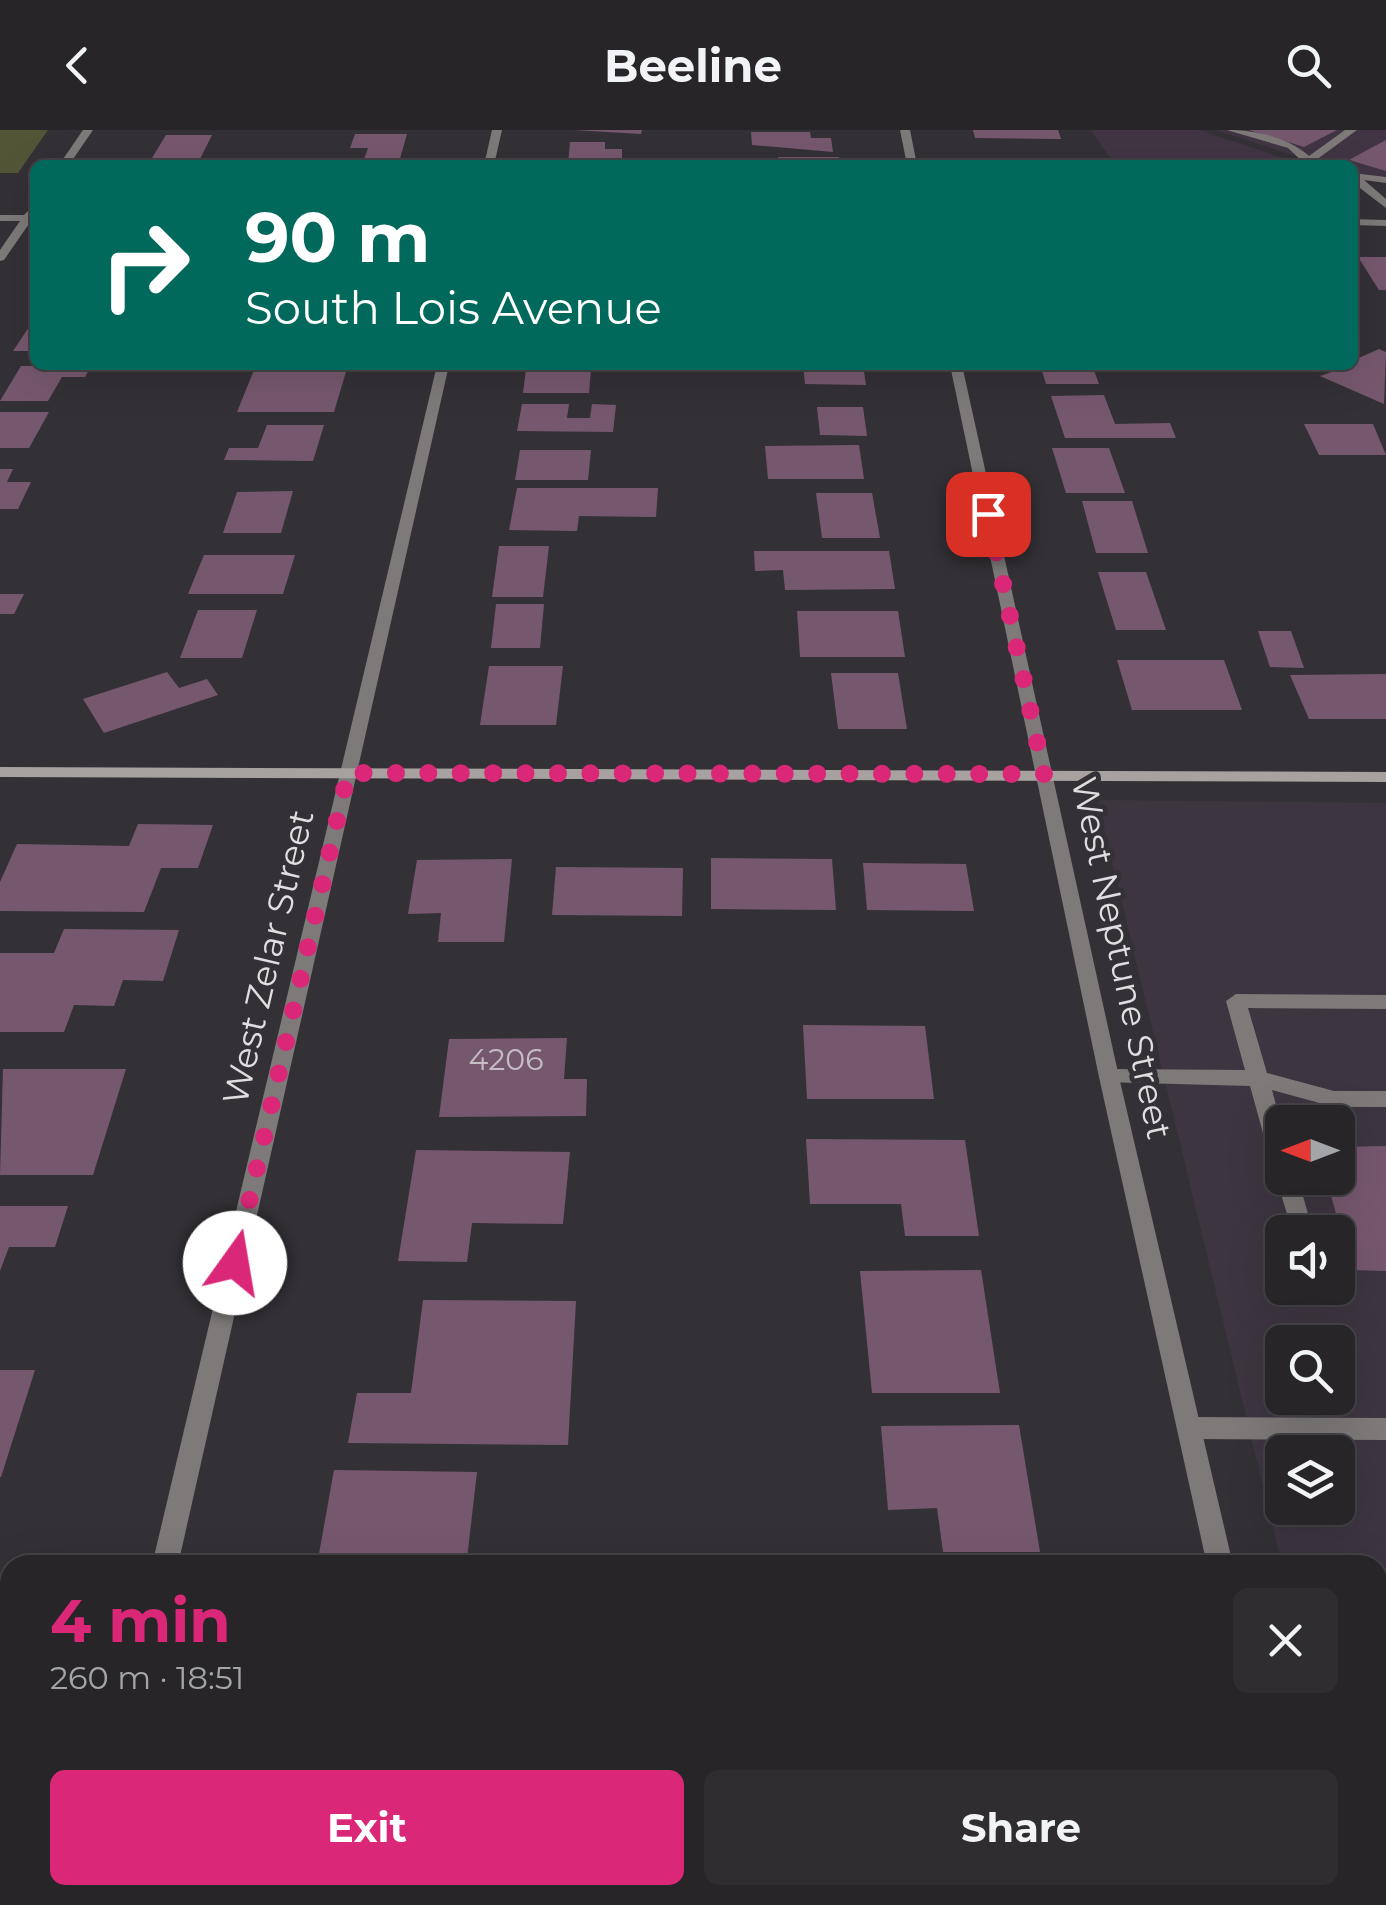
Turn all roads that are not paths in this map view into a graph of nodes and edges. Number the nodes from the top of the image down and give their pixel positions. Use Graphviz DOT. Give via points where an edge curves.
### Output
graph roads {
  1 [pos="88,130"];
  2 [pos="497,130"];
  3 [pos="905,130"];
  4 [pos="1232,130"];
  5 [pos="1352,130"];
  6 [pos="67,160"];
  7 [pos="490,160"];
  8 [pos="911,160"];
  9 [pos="1310,160"];
  10 [pos="1317,160"];
  11 [pos="1358,177"];
  12 [pos="1386,180"];
  13 [pos="1358,181"];
  14 [pos="1386,205"];
  15 [pos="0,218"];
  16 [pos="30,218"];
  17 [pos="30,219"];
  18 [pos="1358,222"];
  19 [pos="1386,222"];
  20 [pos="0,258"];
  21 [pos="442,370"];
  22 [pos="957,370"];
  23 [pos="0,772"];
  24 [pos="348,773"];
  25 [pos="1044,774"];
  26 [pos="1386,776"];
  27 [pos="1386,1002"];
  28 [pos="1109,1076"];
  29 [pos="1258,1078"];
  30 [pos="1386,1099"];
  31 [pos="1266,1105"];
  32 [pos="1189,1428"];
  33 [pos="1386,1429"];
  34 [pos="168,1555"];
  35 [pos="1218,1555"];
  1 -- 6 [label="street"];
  2 -- 7 [label="street"];
  3 -- 8 [label="street"];
  4 -- 9 [label="street" via="1292,146"];
  5 -- 10 [label="street"];
  11 -- 12 [label="street"];
  13 -- 14 [label="street"];
  15 -- 16 [label="street"];
  17 -- 20 [label="street"];
  18 -- 19 [label="street"];
  21 -- 24 [label="street, West Zelar Street"];
  22 -- 25 [label="street, West Neptune Street"];
  23 -- 24 [label="street"];
  24 -- 25 [label="street"];
  24 -- 34 [label="street, West Zelar Street"];
  25 -- 26 [label="street"];
  25 -- 28 [label="street, West Neptune Street"];
  27 -- 29 [label="street" via="1236,1001"];
  28 -- 29 [label="street"];
  28 -- 32 [label="street, West Neptune Street"];
  29 -- 30 [label="street" via="1334,1099"];
  29 -- 31 [label="street"];
  32 -- 33 [label="street"];
  32 -- 35 [label="street, West Neptune Street"];
}
